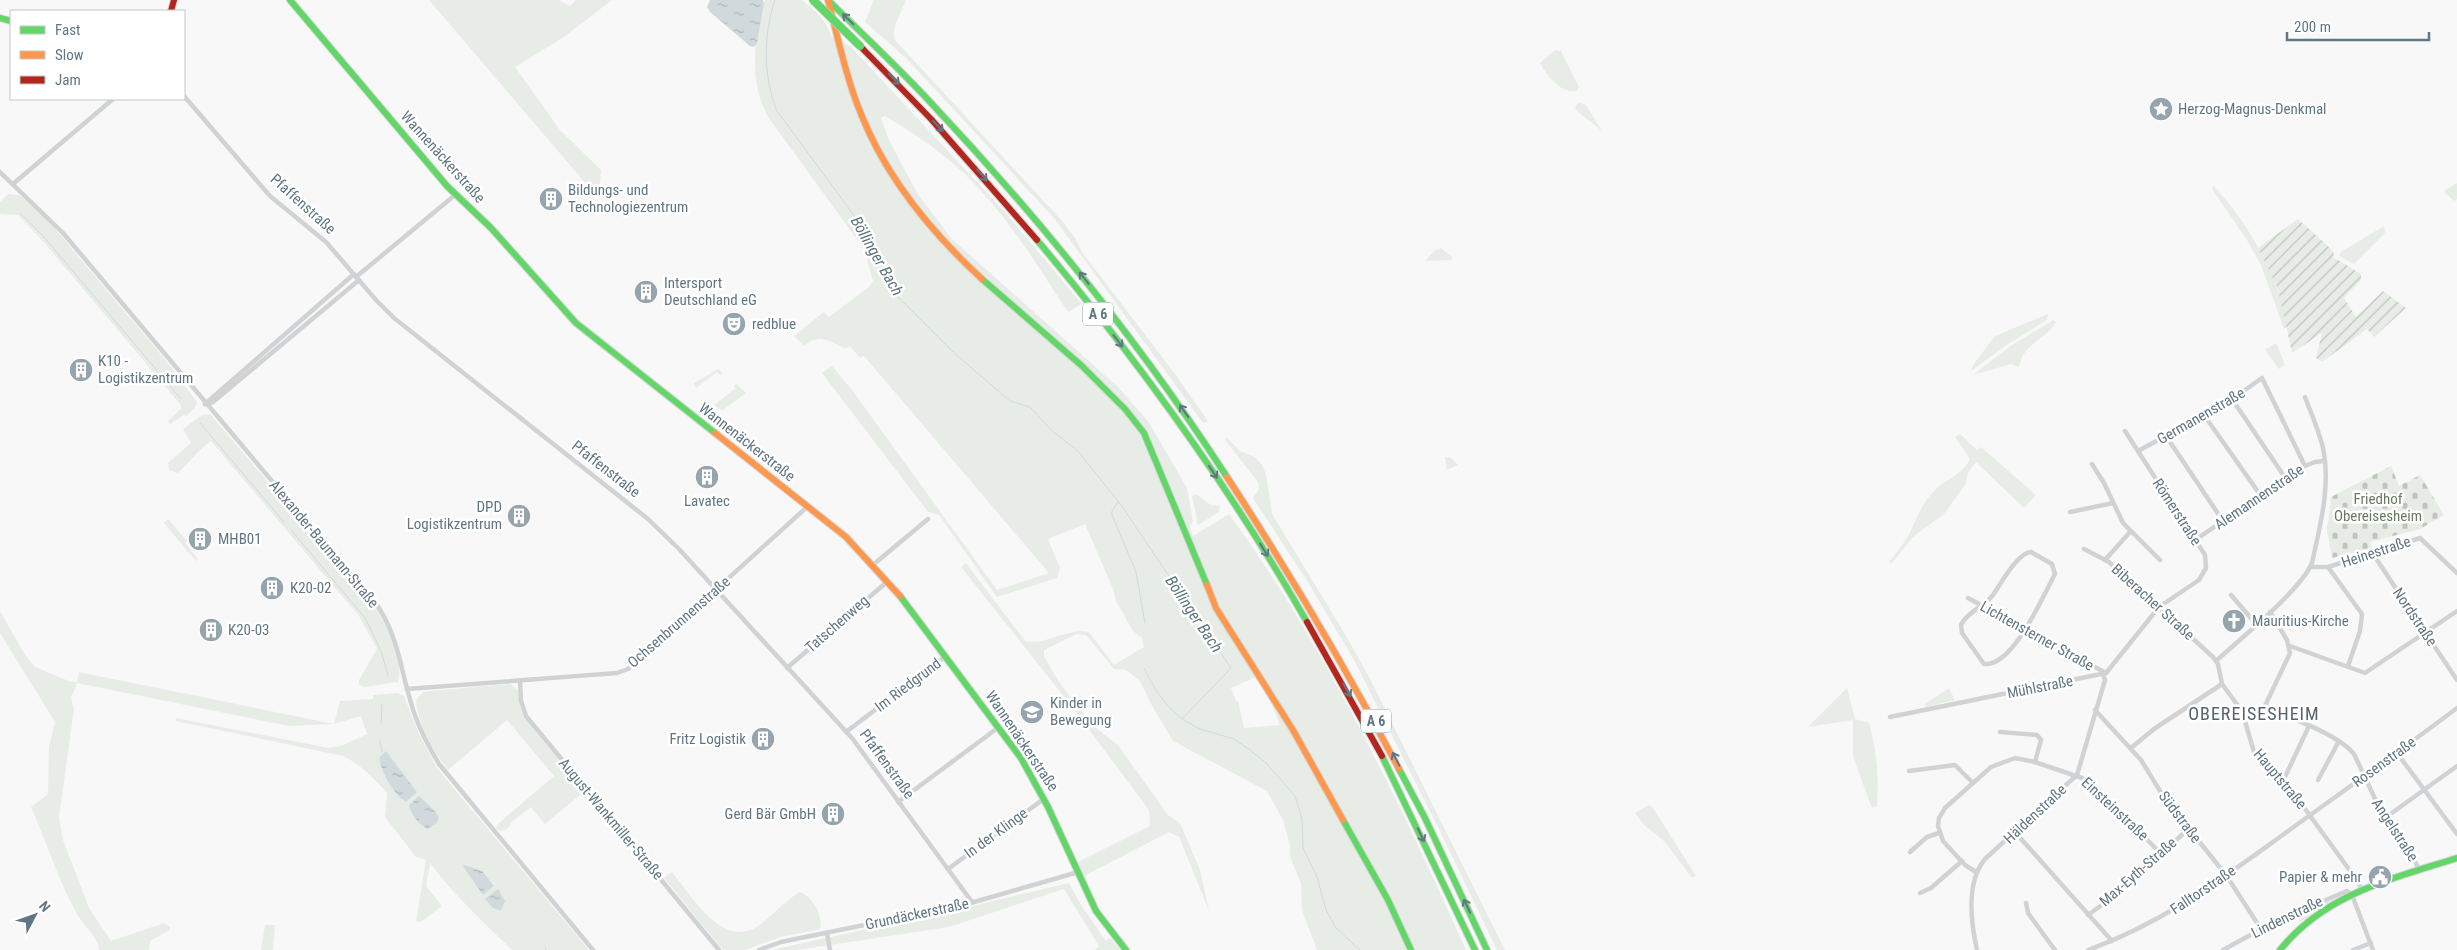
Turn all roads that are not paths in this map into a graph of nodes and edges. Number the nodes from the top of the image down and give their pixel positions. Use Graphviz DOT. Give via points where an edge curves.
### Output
graph roads {
  1 [pos="290,0"];
  2 [pos="813,0"];
  3 [pos="828,0"];
  4 [pos="185,97"];
  5 [pos="112,100"];
  6 [pos="0,172"];
  7 [pos="13,184"];
  8 [pos="455,195"];
  9 [pos="356,277"];
  10 [pos="2305,397"];
  11 [pos="2232,399"];
  12 [pos="205,404"];
  13 [pos="2204,415"];
  14 [pos="2125,432"];
  15 [pos="2166,436"];
  16 [pos="2138,451"];
  17 [pos="2324,461"];
  18 [pos="2092,464"];
  19 [pos="2305,466"];
  20 [pos="2286,478"];
  21 [pos="2261,496"];
  22 [pos="2113,503"];
  23 [pos="807,507"];
  24 [pos="2070,512"];
  25 [pos="928,519"];
  26 [pos="2223,521"];
  27 [pos="2130,532"];
  28 [pos="2195,540"];
  29 [pos="2084,549"];
  30 [pos="2373,554"];
  31 [pos="2105,560"];
  32 [pos="2160,560"];
  33 [pos="874,564"];
  34 [pos="2310,566"];
  35 [pos="2328,567"];
  36 [pos="2457,573"];
  37 [pos="888,581"];
  38 [pos="717,590"];
  39 [pos="2231,595"];
  40 [pos="1968,598"];
  41 [pos="1982,607"];
  42 [pos="2159,607"];
  43 [pos="2457,611"];
  44 [pos="2270,612"];
  45 [pos="2256,624"];
  46 [pos="2024,630"];
  47 [pos="2425,634"];
  48 [pos="2290,646"];
  49 [pos="946,656"];
  50 [pos="2216,661"];
  51 [pos="2348,666"];
  52 [pos="787,668"];
  53 [pos="2104,674"];
  54 [pos="2457,680"];
  55 [pos="520,681"];
  56 [pos="2222,684"];
  57 [pos="407,689"];
  58 [pos="2457,708"];
  59 [pos="2095,710"];
  60 [pos="2262,710"];
  61 [pos="2242,711"];
  62 [pos="1890,717"];
  63 [pos="2309,726"];
  64 [pos="999,727"];
  65 [pos="846,732"];
  66 [pos="2000,732"];
  67 [pos="2339,740"];
  68 [pos="2131,748"];
  69 [pos="2397,753"];
  70 [pos="2035,762"];
  71 [pos="2457,766"];
  72 [pos="1909,771"];
  73 [pos="2077,775"];
  74 [pos="2364,776"];
  75 [pos="2318,780"];
  76 [pos="2283,781"];
  77 [pos="1973,783"];
  78 [pos="2425,789"];
  79 [pos="1044,798"];
  80 [pos="898,802"];
  81 [pos="2310,815"];
  82 [pos="2385,818"];
  83 [pos="2188,829"];
  84 [pos="2015,832"];
  85 [pos="1940,833"];
  86 [pos="2457,834"];
  87 [pos="1910,852"];
  88 [pos="2161,854"];
  89 [pos="2457,858"];
  90 [pos="1962,861"];
  91 [pos="948,869"];
  92 [pos="2419,870"];
  93 [pos="1976,872"];
  94 [pos="1075,873"];
  95 [pos="2226,875"];
  96 [pos="2362,889"];
  97 [pos="1920,893"];
  98 [pos="2352,895"];
  99 [pos="972,902"];
  100 [pos="2026,903"];
  101 [pos="2088,914"];
  102 [pos="2261,929"];
  103 [pos="828,933"];
  104 [pos="2112,941"];
  105 [pos="2371,943"];
  106 [pos="593,950"];
  107 [pos="719,950"];
  108 [pos="759,950"];
  109 [pos="830,950"];
  110 [pos="1126,950"];
  111 [pos="1411,950"];
  112 [pos="1474,950"];
  113 [pos="1487,950"];
  114 [pos="1978,950"];
  115 [pos="2054,950"];
  116 [pos="2088,950"];
  117 [pos="2223,950"];
  118 [pos="2280,950"];
  119 [pos="2353,950"];
  120 [pos="2373,950"];
  1 -- 8 [label="main road, Wannenäckerstraße"];
  2 -- 112 [label="main road, A 6, one-way, bridge" via="949,138 1066,274 1162,400 1232,500 1348,692 1407,806"];
  3 -- 111 [label="main road" via="868,129 908,197 966,264 1103,386 1144,433 1216,608 1293,730 1388,900"];
  113 -- 3 [label="main road, A 6, one-way" via="1378,725 1318,618 1241,494 1150,364 1073,265 981,157"];
  4 -- 9 [label="street, Pfaffenstraße" via="270,196 326,242"];
  5 -- 7 [label="street"];
  6 -- 7 [label="street, Alexander-Baumann-Straße"];
  7 -- 12 [label="street, Alexander-Baumann-Straße" via="63,232"];
  8 -- 9 [label="street"];
  8 -- 23 [label="main road, Wannenäckerstraße" via="491,228 576,323"];
  9 -- 12 [label="street" via="213,402"];
  9 -- 38 [label="street, Pfaffenstraße" via="394,318 648,519"];
  10 -- 17 [label="street" via="2323,446"];
  11 -- 13 [label="street, Germanenstraße"];
  11 -- 19 [label="street, Germanenstraße" via="2262,378"];
  11 -- 20 [label="street"];
  12 -- 57 [label="street, Alexander-Baumann-Straße" via="379,608 396,642"];
  13 -- 15 [label="street, Germanenstraße"];
  13 -- 21 [label="street"];
  14 -- 16 [label="street, Römerstraße"];
  15 -- 16 [label="street, Germanenstraße"];
  15 -- 26 [label="street"];
  16 -- 28 [label="street, Römerstraße"];
  17 -- 19 [label="street, Alemannenstraße"];
  17 -- 34 [label="street" via="2324,503"];
  18 -- 22 [label="street"];
  19 -- 20 [label="street, Alemannenstraße"];
  20 -- 21 [label="street, Alemannenstraße"];
  21 -- 26 [label="street, Alemannenstraße"];
  22 -- 24 [label="street"];
  22 -- 27 [label="street"];
  23 -- 33 [label="main road, Wannenäckerstraße"];
  23 -- 38 [label="street, Ochsenbrunnenstraße"];
  25 -- 33 [label="street"];
  26 -- 28 [label="street, Alemannenstraße"];
  27 -- 31 [label="street"];
  27 -- 32 [label="street"];
  28 -- 42 [label="street, Römerstraße" via="2205,555 2204,574 2194,585"];
  29 -- 31 [label="street, Biberacher Straße"];
  30 -- 35 [label="street, Heinestraße"];
  30 -- 36 [label="street, Heinestraße" via="2420,538"];
  30 -- 47 [label="street, Nordstraße"];
  31 -- 42 [label="street, Biberacher Straße"];
  33 -- 37 [label="main road, Wannenäckerstraße"];
  34 -- 35 [label="street, Heinestraße"];
  34 -- 44 [label="street"];
  35 -- 51 [label="street" via="2362,614"];
  37 -- 49 [label="main road, Wannenäckerstraße"];
  37 -- 52 [label="street, Tatschenweg"];
  38 -- 52 [label="street, Pfaffenstraße"];
  38 -- 55 [label="street, Ochsenbrunnenstraße" via="628,669 618,674"];
  39 -- 45 [label="street"];
  40 -- 41 [label="street, Lichtensterner Straße"];
  41 -- 46 [label="street, Lichtensterner Straße"];
  41 -- 46 [label="street" via="1966,618 1960,627 1984,664 1992,664 2007,654"];
  41 -- 46 [label="street" via="2021,556 2031,552 2052,564 2056,572"];
  42 -- 50 [label="street, Biberacher Straße"];
  42 -- 53 [label="street"];
  43 -- 47 [label="street"];
  44 -- 45 [label="street"];
  44 -- 48 [label="street"];
  45 -- 50 [label="street"];
  46 -- 53 [label="street, Lichtensterner Straße"];
  47 -- 51 [label="street" via="2370,672"];
  47 -- 54 [label="street, Nordstraße"];
  48 -- 51 [label="street"];
  48 -- 60 [label="street" via="2287,662"];
  49 -- 64 [label="main road, Wannenäckerstraße"];
  49 -- 65 [label="street, Im Riedgrund"];
  50 -- 56 [label="street, Hauptstraße"];
  52 -- 65 [label="street, Pfaffenstraße"];
  53 -- 59 [label="street, Häldenstraße"];
  53 -- 62 [label="street, Mühlstraße"];
  55 -- 57 [label="street, Ochsenbrunnenstraße"];
  55 -- 107 [label="street, August-Wankmiller-Straße" via="526,716"];
  56 -- 61 [label="street, Hauptstraße"];
  56 -- 68 [label="street"];
  57 -- 106 [label="street, Alexander-Baumann-Straße" via="425,740 439,764"];
  58 -- 69 [label="street, Rosenstraße"];
  59 -- 68 [label="street, Südstraße"];
  59 -- 73 [label="street, Häldenstraße"];
  60 -- 61 [label="street, Angelstraße"];
  60 -- 63 [label="street, Angelstraße"];
  61 -- 76 [label="street, Hauptstraße" via="2253,750"];
  63 -- 67 [label="street, Angelstraße"];
  63 -- 76 [label="street"];
  64 -- 79 [label="main road, Wannenäckerstraße"];
  64 -- 80 [label="street"];
  65 -- 80 [label="street, Pfaffenstraße"];
  66 -- 70 [label="street" via="2037,735 2041,740"];
  67 -- 74 [label="street, Angelstraße" via="2354,754"];
  67 -- 75 [label="street"];
  68 -- 83 [label="street, Südstraße"];
  69 -- 74 [label="street, Rosenstraße"];
  69 -- 78 [label="street"];
  70 -- 73 [label="street, Einsteinstraße"];
  70 -- 77 [label="street, Einsteinstraße" via="2015,758 2004,760"];
  71 -- 78 [label="street"];
  72 -- 77 [label="street" via="1955,765"];
  73 -- 84 [label="street, Häldenstraße"];
  73 -- 88 [label="street, Einsteinstraße" via="2115,806"];
  74 -- 81 [label="street, Rosenstraße"];
  74 -- 82 [label="street, Angelstraße"];
  76 -- 81 [label="street, Hauptstraße"];
  77 -- 85 [label="street, Einsteinstraße" via="1942,813 1938,826"];
  78 -- 82 [label="street"];
  78 -- 86 [label="street"];
  79 -- 91 [label="street, In der Klinge"];
  79 -- 94 [label="main road, Wannenäckerstraße"];
  80 -- 91 [label="street, Pfaffenstraße"];
  81 -- 95 [label="street, Falltorstraße"];
  81 -- 96 [label="street, Hauptstraße"];
  82 -- 92 [label="street, Angelstraße"];
  83 -- 88 [label="street, Max-Eyth-Straße"];
  83 -- 95 [label="street, Südstraße"];
  84 -- 93 [label="street, Häldenstraße"];
  84 -- 101 [label="street"];
  85 -- 87 [label="street" via="1927,838"];
  85 -- 90 [label="street" via="1943,841"];
  88 -- 101 [label="street, Max-Eyth-Straße" via="2125,888"];
  89 -- 92 [label="main road"];
  90 -- 93 [label="street"];
  90 -- 97 [label="street" via="1931,888"];
  91 -- 99 [label="street, Pfaffenstraße"];
  92 -- 96 [label="main road"];
  93 -- 114 [label="street" via="1973,909"];
  94 -- 99 [label="street, Grundäckerstraße"];
  94 -- 110 [label="main road, Wannenäckerstraße" via="1100,919"];
  95 -- 102 [label="street, Südstraße"];
  95 -- 104 [label="street, Falltorstraße" via="2167,914"];
  96 -- 98 [label="main road"];
  98 -- 102 [label="street, Lindenstraße" via="2347,891 2338,893"];
  98 -- 105 [label="street"];
  98 -- 118 [label="main road" via="2307,920"];
  99 -- 103 [label="street, Grundäckerstraße"];
  100 -- 115 [label="street" via="2028,913"];
  101 -- 104 [label="street"];
  102 -- 117 [label="street, Lindenstraße"];
  103 -- 108 [label="street, Grundäckerstraße" via="781,942"];
  103 -- 109 [label="street"];
  104 -- 116 [label="street, Falltorstraße"];
  105 -- 119 [label="street"];
  105 -- 120 [label="street"];
}
